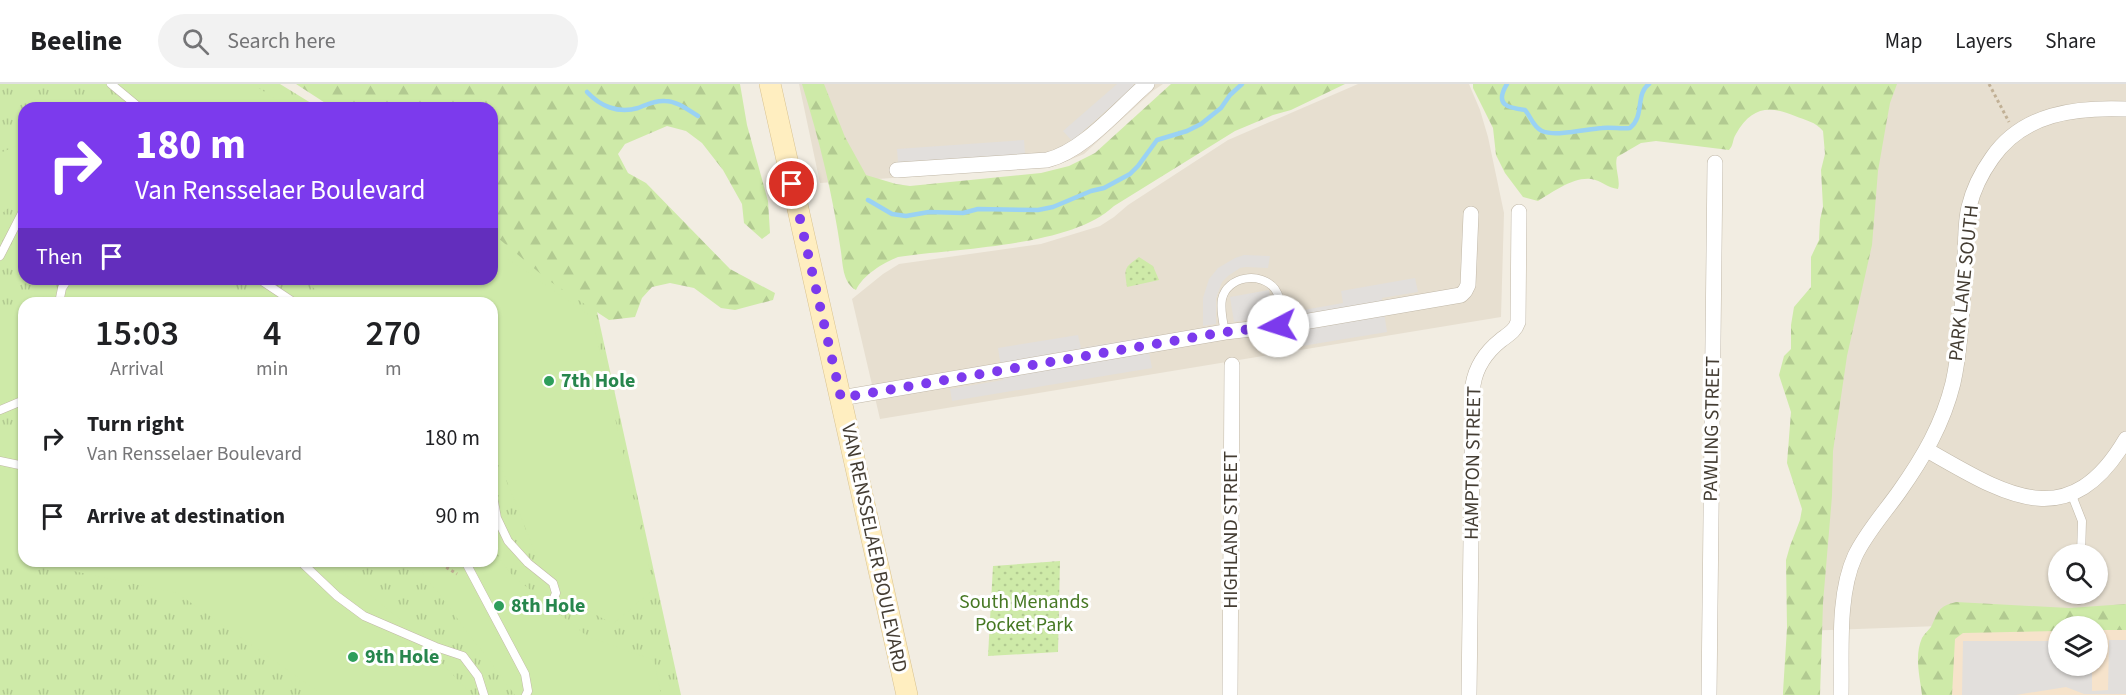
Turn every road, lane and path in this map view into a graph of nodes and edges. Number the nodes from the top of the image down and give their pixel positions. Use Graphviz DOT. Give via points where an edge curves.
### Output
graph roads {
  1 [pos="111,84"];
  2 [pos="771,84"];
  3 [pos="1147,84"];
  4 [pos="1989,84"];
  5 [pos="133,102"];
  6 [pos="2126,109"];
  7 [pos="2017,133"];
  8 [pos="1715,163"];
  9 [pos="897,170"];
  10 [pos="1519,212"];
  11 [pos="1471,214"];
  12 [pos="18,220"];
  13 [pos="0,255"];
  14 [pos="269,285"];
  15 [pos="286,297"];
  16 [pos="1286,325"];
  17 [pos="1225,332"];
  18 [pos="1232,365"];
  19 [pos="841,398"];
  20 [pos="18,402"];
  21 [pos="0,410"];
  22 [pos="2126,439"];
  23 [pos="1927,450"];
  24 [pos="0,461"];
  25 [pos="18,465"];
  26 [pos="2071,493"];
  27 [pos="498,520"];
  28 [pos="2082,544"];
  29 [pos="306,567"];
  30 [pos="446,567"];
  31 [pos="468,567"];
  32 [pos="476,585"];
  33 [pos="551,604"];
  34 [pos="484,695"];
  35 [pos="526,695"];
  36 [pos="907,695"];
  37 [pos="1230,695"];
  38 [pos="1469,695"];
  39 [pos="1709,695"];
  40 [pos="1841,695"];
  1 -- 5 [label="lane"];
  2 -- 19 [label="main road, VAN RENSSELAER BOULEVARD"];
  3 -- 9 [label="street" via="1083,142 1061,156"];
  4 -- 7 [label="path"];
  6 -- 7 [label="street, PARK LANE SOUTH" via="2070,110 2031,123"];
  7 -- 23 [label="street, PARK LANE SOUTH" via="1993,156 1969,208 1956,366 1948,400"];
  8 -- 39 [label="street, PAWLING STREET"];
  10 -- 38 [label="street, HAMPTON STREET" via="1518,322 1484,356 1473,386"];
  11 -- 16 [label="street" via="1468,285 1461,295"];
  12 -- 13 [label="lane"];
  14 -- 15 [label="lane"];
  16 -- 17 [label="street"];
  16 -- 17 [label="lane" via="1274,288 1260,279 1248,278 1234,283 1224,295 1221,306"];
  17 -- 19 [label="street"];
  18 -- 37 [label="street, HIGHLAND STREET"];
  19 -- 36 [label="main road, VAN RENSSELAER BOULEVARD"];
  20 -- 21 [label="lane"];
  22 -- 26 [label="street" via="2099,476"];
  23 -- 26 [label="street" via="1985,483 2020,497 2051,498"];
  23 -- 40 [label="street, PARK LANE SOUTH" via="1873,528 1851,568 1842,628"];
  24 -- 25 [label="lane"];
  26 -- 28 [label="lane" via="2083,523"];
  27 -- 33 [label="lane" via="508,541 553,583 556,593"];
  29 -- 34 [label="lane" via="364,616 464,656 478,676"];
  30 -- 32 [label="path"];
  31 -- 32 [label="lane"];
  32 -- 35 [label="lane" via="525,674"];
}
